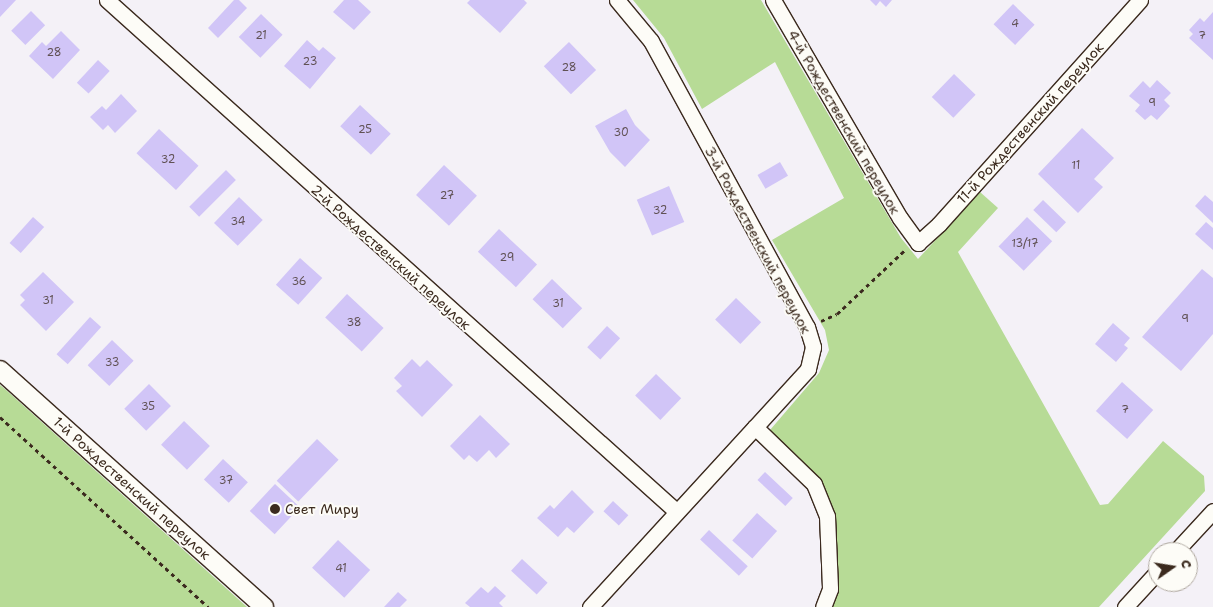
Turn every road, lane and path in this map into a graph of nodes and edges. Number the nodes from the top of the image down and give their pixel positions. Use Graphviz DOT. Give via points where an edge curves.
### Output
graph roads {
  1 [pos="107,0"];
  2 [pos="617,0"];
  3 [pos="773,0"];
  4 [pos="1140,0"];
  5 [pos="918,243"];
  6 [pos="807,327"];
  7 [pos="0,370"];
  8 [pos="0,417"];
  9 [pos="756,428"];
  10 [pos="1213,510"];
  11 [pos="676,511"];
  12 [pos="1184,542"];
  13 [pos="1148,582"];
  14 [pos="208,607"];
  15 [pos="264,607"];
  16 [pos="590,607"];
  17 [pos="823,607"];
  18 [pos="1125,607"];
  1 -- 11 [label="street, 2-й Рождественский переулок"];
  2 -- 6 [label="street, 3-й Рождественский переулок" via="651,41"];
  3 -- 5 [label="street, 4-й Рождественский переулок" via="900,218"];
  4 -- 5 [label="street, 11-й Рождественский переулок" via="939,224"];
  5 -- 6 [label="path" via="896,255 837,314"];
  6 -- 9 [label="street, 3-й Рождественский переулок" via="813,347 808,369"];
  7 -- 15 [label="street, 1-й Рождественский переулок"];
  8 -- 14 [label="path"];
  9 -- 11 [label="street"];
  9 -- 17 [label="street" via="814,484 827,516 830,589"];
  10 -- 12 [label="street"];
  11 -- 16 [label="street"];
  13 -- 18 [label="street"];
}
